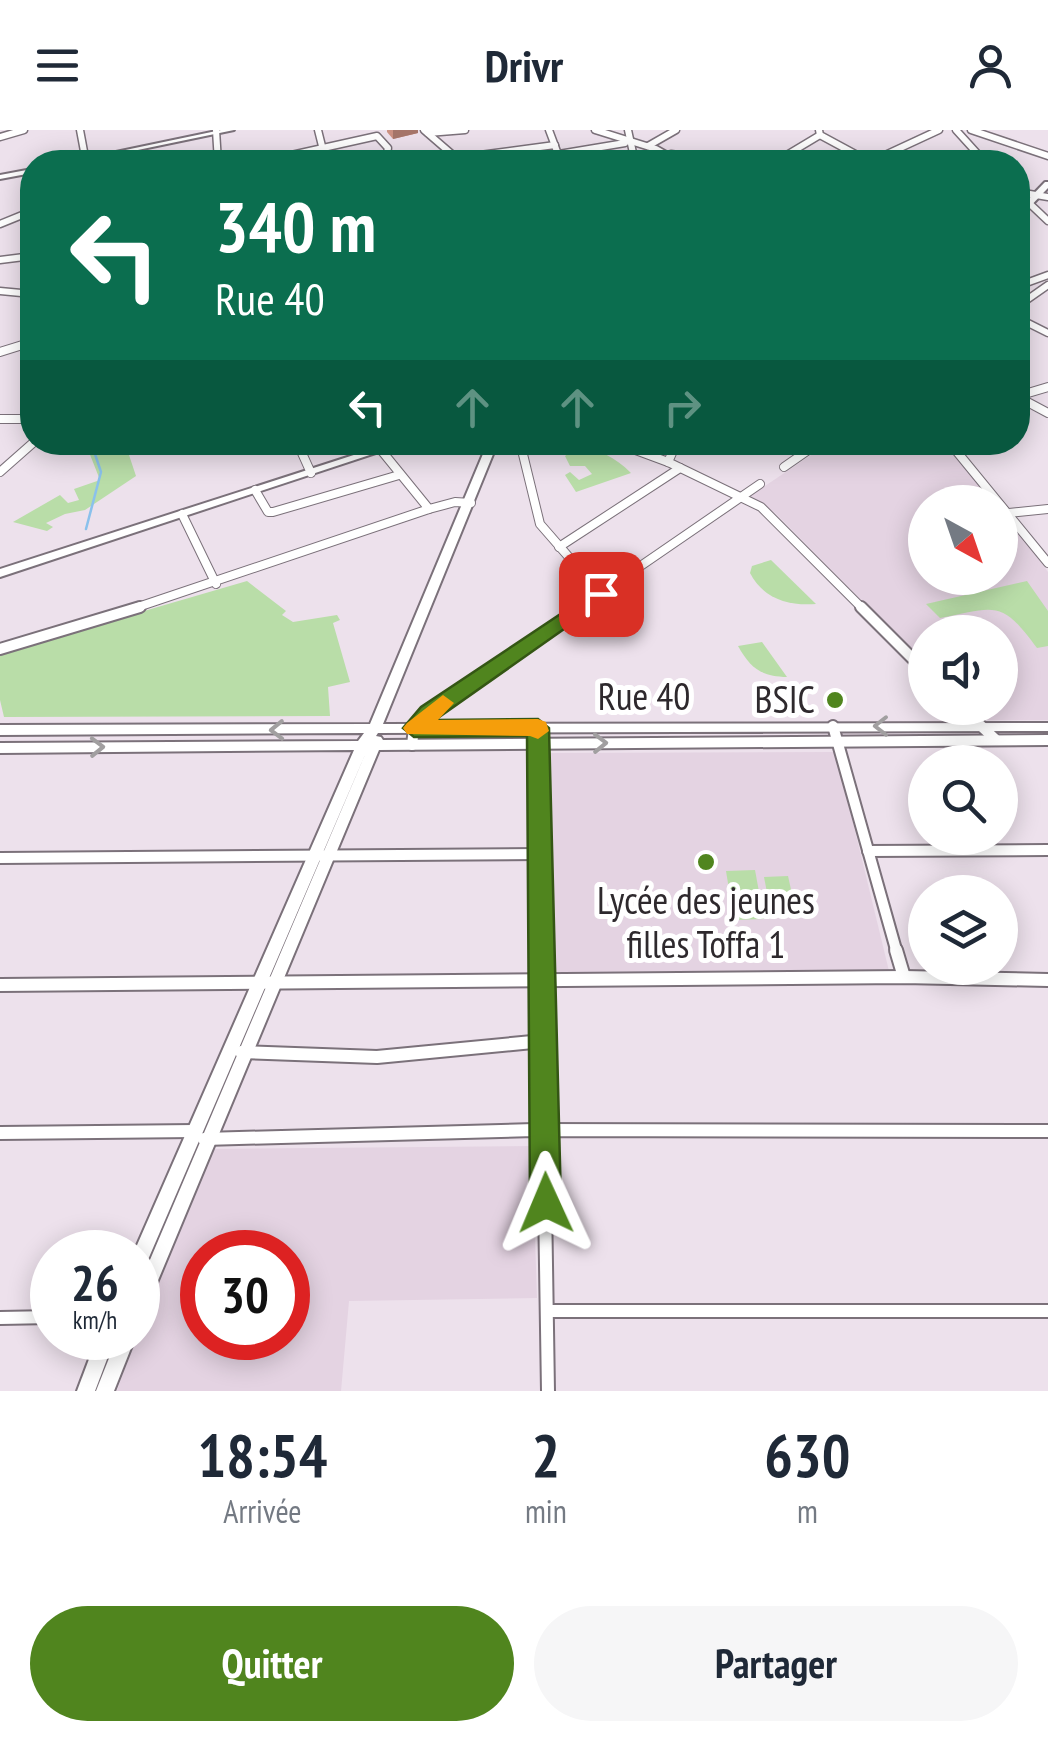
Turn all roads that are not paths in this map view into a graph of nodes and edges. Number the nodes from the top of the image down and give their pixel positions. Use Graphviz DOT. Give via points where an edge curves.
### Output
graph roads {
  1 [pos="24,130"];
  2 [pos="231,130"];
  3 [pos="318,130"];
  4 [pos="465,130"];
  5 [pos="549,130"];
  6 [pos="596,130"];
  7 [pos="628,130"];
  8 [pos="661,130"];
  9 [pos="811,130"];
  10 [pos="939,130"];
  11 [pos="956,130"];
  12 [pos="971,130"];
  13 [pos="216,131"];
  14 [pos="426,132"];
  15 [pos="673,132"];
  16 [pos="820,132"];
  17 [pos="0,137"];
  18 [pos="631,142"];
  19 [pos="555,145"];
  20 [pos="648,146"];
  21 [pos="322,149"];
  22 [pos="133,150"];
  23 [pos="317,150"];
  24 [pos="387,150"];
  25 [pos="447,150"];
  26 [pos="523,150"];
  27 [pos="557,150"];
  28 [pos="596,150"];
  29 [pos="633,150"];
  30 [pos="658,150"];
  31 [pos="794,150"];
  32 [pos="850,150"];
  33 [pos="901,150"];
  34 [pos="974,150"];
  35 [pos="1048,156"];
  36 [pos="1048,184"];
  37 [pos="1041,194"];
  38 [pos="20,454"];
  39 [pos="303,455"];
  40 [pos="367,455"];
  41 [pos="386,455"];
  42 [pos="488,455"];
  43 [pos="523,455"];
  44 [pos="649,455"];
  45 [pos="671,455"];
  46 [pos="800,455"];
  47 [pos="961,455"];
  48 [pos="668,462"];
  49 [pos="784,467"];
  50 [pos="680,468"];
  51 [pos="0,472"];
  52 [pos="311,473"];
  53 [pos="399,474"];
  54 [pos="760,484"];
  55 [pos="986,485"];
  56 [pos="255,490"];
  57 [pos="742,496"];
  58 [pos="471,503"];
  59 [pos="1048,509"];
  60 [pos="429,510"];
  61 [pos="1018,512"];
  62 [pos="182,514"];
  63 [pos="1018,525"];
  64 [pos="559,547"];
  65 [pos="1048,563"];
  66 [pos="0,573"];
  67 [pos="216,584"];
  68 [pos="601,594"];
  69 [pos="0,650"];
  70 [pos="908,654"];
  71 [pos="982,726"];
  72 [pos="1048,727"];
  73 [pos="414,728"];
  74 [pos="538,728"];
  75 [pos="0,730"];
  76 [pos="835,733"];
  77 [pos="372,739"];
  78 [pos="996,740"];
  79 [pos="1048,740"];
  80 [pos="538,743"];
  81 [pos="412,744"];
  82 [pos="0,748"];
  83 [pos="1048,850"];
  84 [pos="868,851"];
  85 [pos="322,854"];
  86 [pos="540,854"];
  87 [pos="0,858"];
  88 [pos="904,978"];
  89 [pos="1048,980"];
  90 [pos="542,982"];
  91 [pos="265,984"];
  92 [pos="0,985"];
  93 [pos="543,1041"];
  94 [pos="237,1052"];
  95 [pos="544,1131"];
  96 [pos="1048,1131"];
  97 [pos="0,1133"];
  98 [pos="197,1136"];
  99 [pos="153,1230"];
  100 [pos="160,1244"];
  101 [pos="1048,1310"];
  102 [pos="547,1311"];
  103 [pos="0,1318"];
  104 [pos="30,1318"];
  105 [pos="98,1360"];
  106 [pos="117,1360"];
  107 [pos="86,1391"];
  108 [pos="104,1391"];
  109 [pos="548,1391"];
  1 -- 17 [label="street"];
  2 -- 13 [label="main road"];
  3 -- 21 [label="street"];
  4 -- 14 [label="street"];
  5 -- 19 [label="street"];
  6 -- 18 [label="street"];
  7 -- 18 [label="street"];
  8 -- 15 [label="street"];
  9 -- 16 [label="street"];
  10 -- 33 [label="street"];
  11 -- 34 [label="street"];
  12 -- 35 [label="street"];
  13 -- 22 [label="main road"];
  14 -- 25 [label="street"];
  15 -- 20 [label="street"];
  16 -- 31 [label="street"];
  16 -- 32 [label="street"];
  18 -- 20 [label="street"];
  18 -- 28 [label="street"];
  18 -- 29 [label="street"];
  19 -- 26 [label="street"];
  19 -- 27 [label="street"];
  20 -- 30 [label="street"];
  21 -- 23 [label="street"];
  21 -- 24 [label="street" via="380,136"];
  36 -- 37 [label="main road"];
  38 -- 51 [label="street"];
  39 -- 52 [label="street"];
  40 -- 52 [label="main road"];
  41 -- 53 [label="street"];
  42 -- 58 [label="main road"];
  43 -- 64 [label="street" via="540,524"];
  44 -- 48 [label="street"];
  45 -- 48 [label="street"];
  46 -- 49 [label="street"];
  47 -- 55 [label="street"];
  48 -- 50 [label="street"];
  50 -- 57 [label="street"];
  50 -- 64 [label="street"];
  52 -- 56 [label="main road"];
  53 -- 56 [label="street" via="273,512"];
  53 -- 60 [label="street"];
  54 -- 57 [label="street"];
  56 -- 62 [label="main road"];
  57 -- 68 [label="street"];
  57 -- 70 [label="street" via="771,516"];
  58 -- 60 [label="street"];
  58 -- 77 [label="main road"];
  59 -- 61 [label="street"];
  60 -- 67 [label="street"];
  62 -- 66 [label="main road"];
  62 -- 67 [label="street"];
  63 -- 65 [label="street"];
  64 -- 68 [label="street"];
  67 -- 69 [label="street"];
  68 -- 73 [label="street"];
  71 -- 72 [label="main road, Rue 40"];
  71 -- 76 [label="main road, Rue 40, one-way"];
  71 -- 78 [label="street"];
  73 -- 74 [label="main road, Rue 40"];
  73 -- 77 [label="main road, Rue 40"];
  73 -- 81 [label="street"];
  74 -- 76 [label="main road, Rue 40"];
  74 -- 80 [label="street"];
  77 -- 75 [label="main road, Rue 40, one-way"];
  76 -- 78 [label="main road, Rue 40"];
  80 -- 76 [label="main road, Rue 40, one-way"];
  76 -- 84 [label="street"];
  77 -- 81 [label="main road, Rue 40"];
  82 -- 77 [label="main road, Rue 40, one-way"];
  77 -- 85 [label="main road"];
  78 -- 79 [label="main road, Rue 40"];
  80 -- 81 [label="main road, Rue 40"];
  80 -- 86 [label="street"];
  83 -- 84 [label="street"];
  84 -- 88 [label="street"];
  85 -- 86 [label="street"];
  85 -- 87 [label="street"];
  85 -- 91 [label="main road"];
  86 -- 90 [label="street"];
  88 -- 89 [label="street"];
  88 -- 90 [label="street"];
  90 -- 91 [label="street"];
  90 -- 93 [label="street"];
  91 -- 92 [label="street"];
  91 -- 94 [label="main road"];
  93 -- 94 [label="street" via="377,1057"];
  93 -- 95 [label="street"];
  94 -- 98 [label="main road"];
  95 -- 96 [label="street"];
  95 -- 98 [label="street"];
  95 -- 102 [label="street"];
  97 -- 98 [label="street"];
  98 -- 99 [label="main road"];
  98 -- 100 [label="main road"];
  101 -- 102 [label="street"];
  102 -- 109 [label="street"];
  103 -- 104 [label="street"];
  105 -- 107 [label="main road"];
  106 -- 108 [label="main road"];
}
